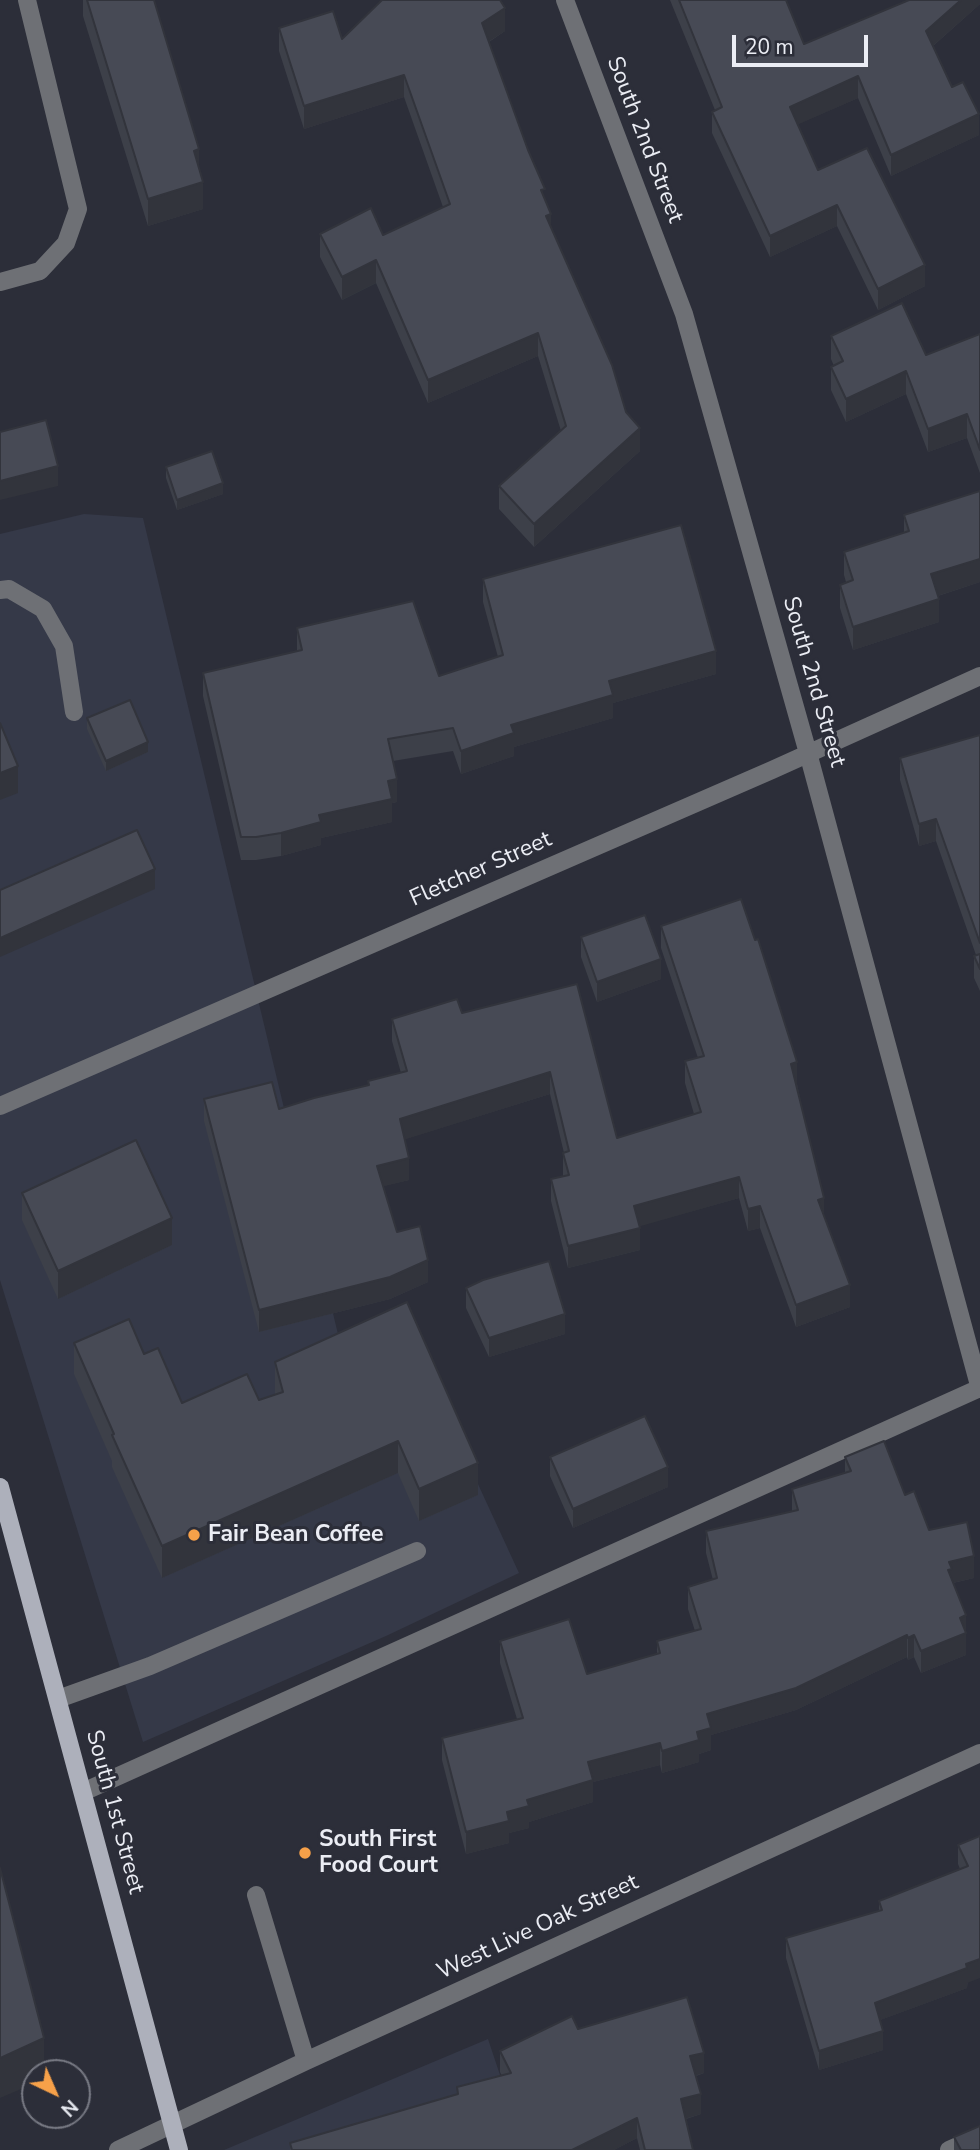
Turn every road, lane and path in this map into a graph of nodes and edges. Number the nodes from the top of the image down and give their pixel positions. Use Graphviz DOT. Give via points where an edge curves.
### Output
graph roads {
  1 [pos="27,0"];
  2 [pos="565,0"];
  3 [pos="0,282"];
  4 [pos="0,590"];
  5 [pos="980,676"];
  6 [pos="74,712"];
  7 [pos="808,753"];
  8 [pos="0,1106"];
  9 [pos="980,1388"];
  10 [pos="0,1487"];
  11 [pos="417,1550"];
  12 [pos="58,1699"];
  13 [pos="980,1753"];
  14 [pos="83,1791"];
  15 [pos="256,1895"];
  16 [pos="306,2061"];
  17 [pos="173,2126"];
  18 [pos="980,2136"];
  19 [pos="118,2150"];
  20 [pos="179,2150"];
  21 [pos="949,2150"];
  1 -- 3 [label="street" via="78,209 66,243 40,271"];
  2 -- 7 [label="street, South 2nd Street" via="684,314"];
  4 -- 6 [label="street" via="9,589 43,609 64,646"];
  5 -- 7 [label="street, Fletcher Street"];
  7 -- 8 [label="street, Fletcher Street"];
  7 -- 9 [label="street, South 2nd Street"];
  9 -- 14 [label="street"];
  10 -- 12 [label="main road, South 1st Street"];
  11 -- 12 [label="street" via="149,1666"];
  12 -- 14 [label="main road, South 1st Street"];
  13 -- 16 [label="street, West Live Oak Street"];
  14 -- 17 [label="main road, South 1st Street"];
  15 -- 16 [label="street"];
  16 -- 17 [label="street, West Live Oak Street"];
  17 -- 19 [label="street, West Live Oak Street"];
  17 -- 20 [label="main road, South 1st Street"];
  18 -- 21 [label="street"];
}
